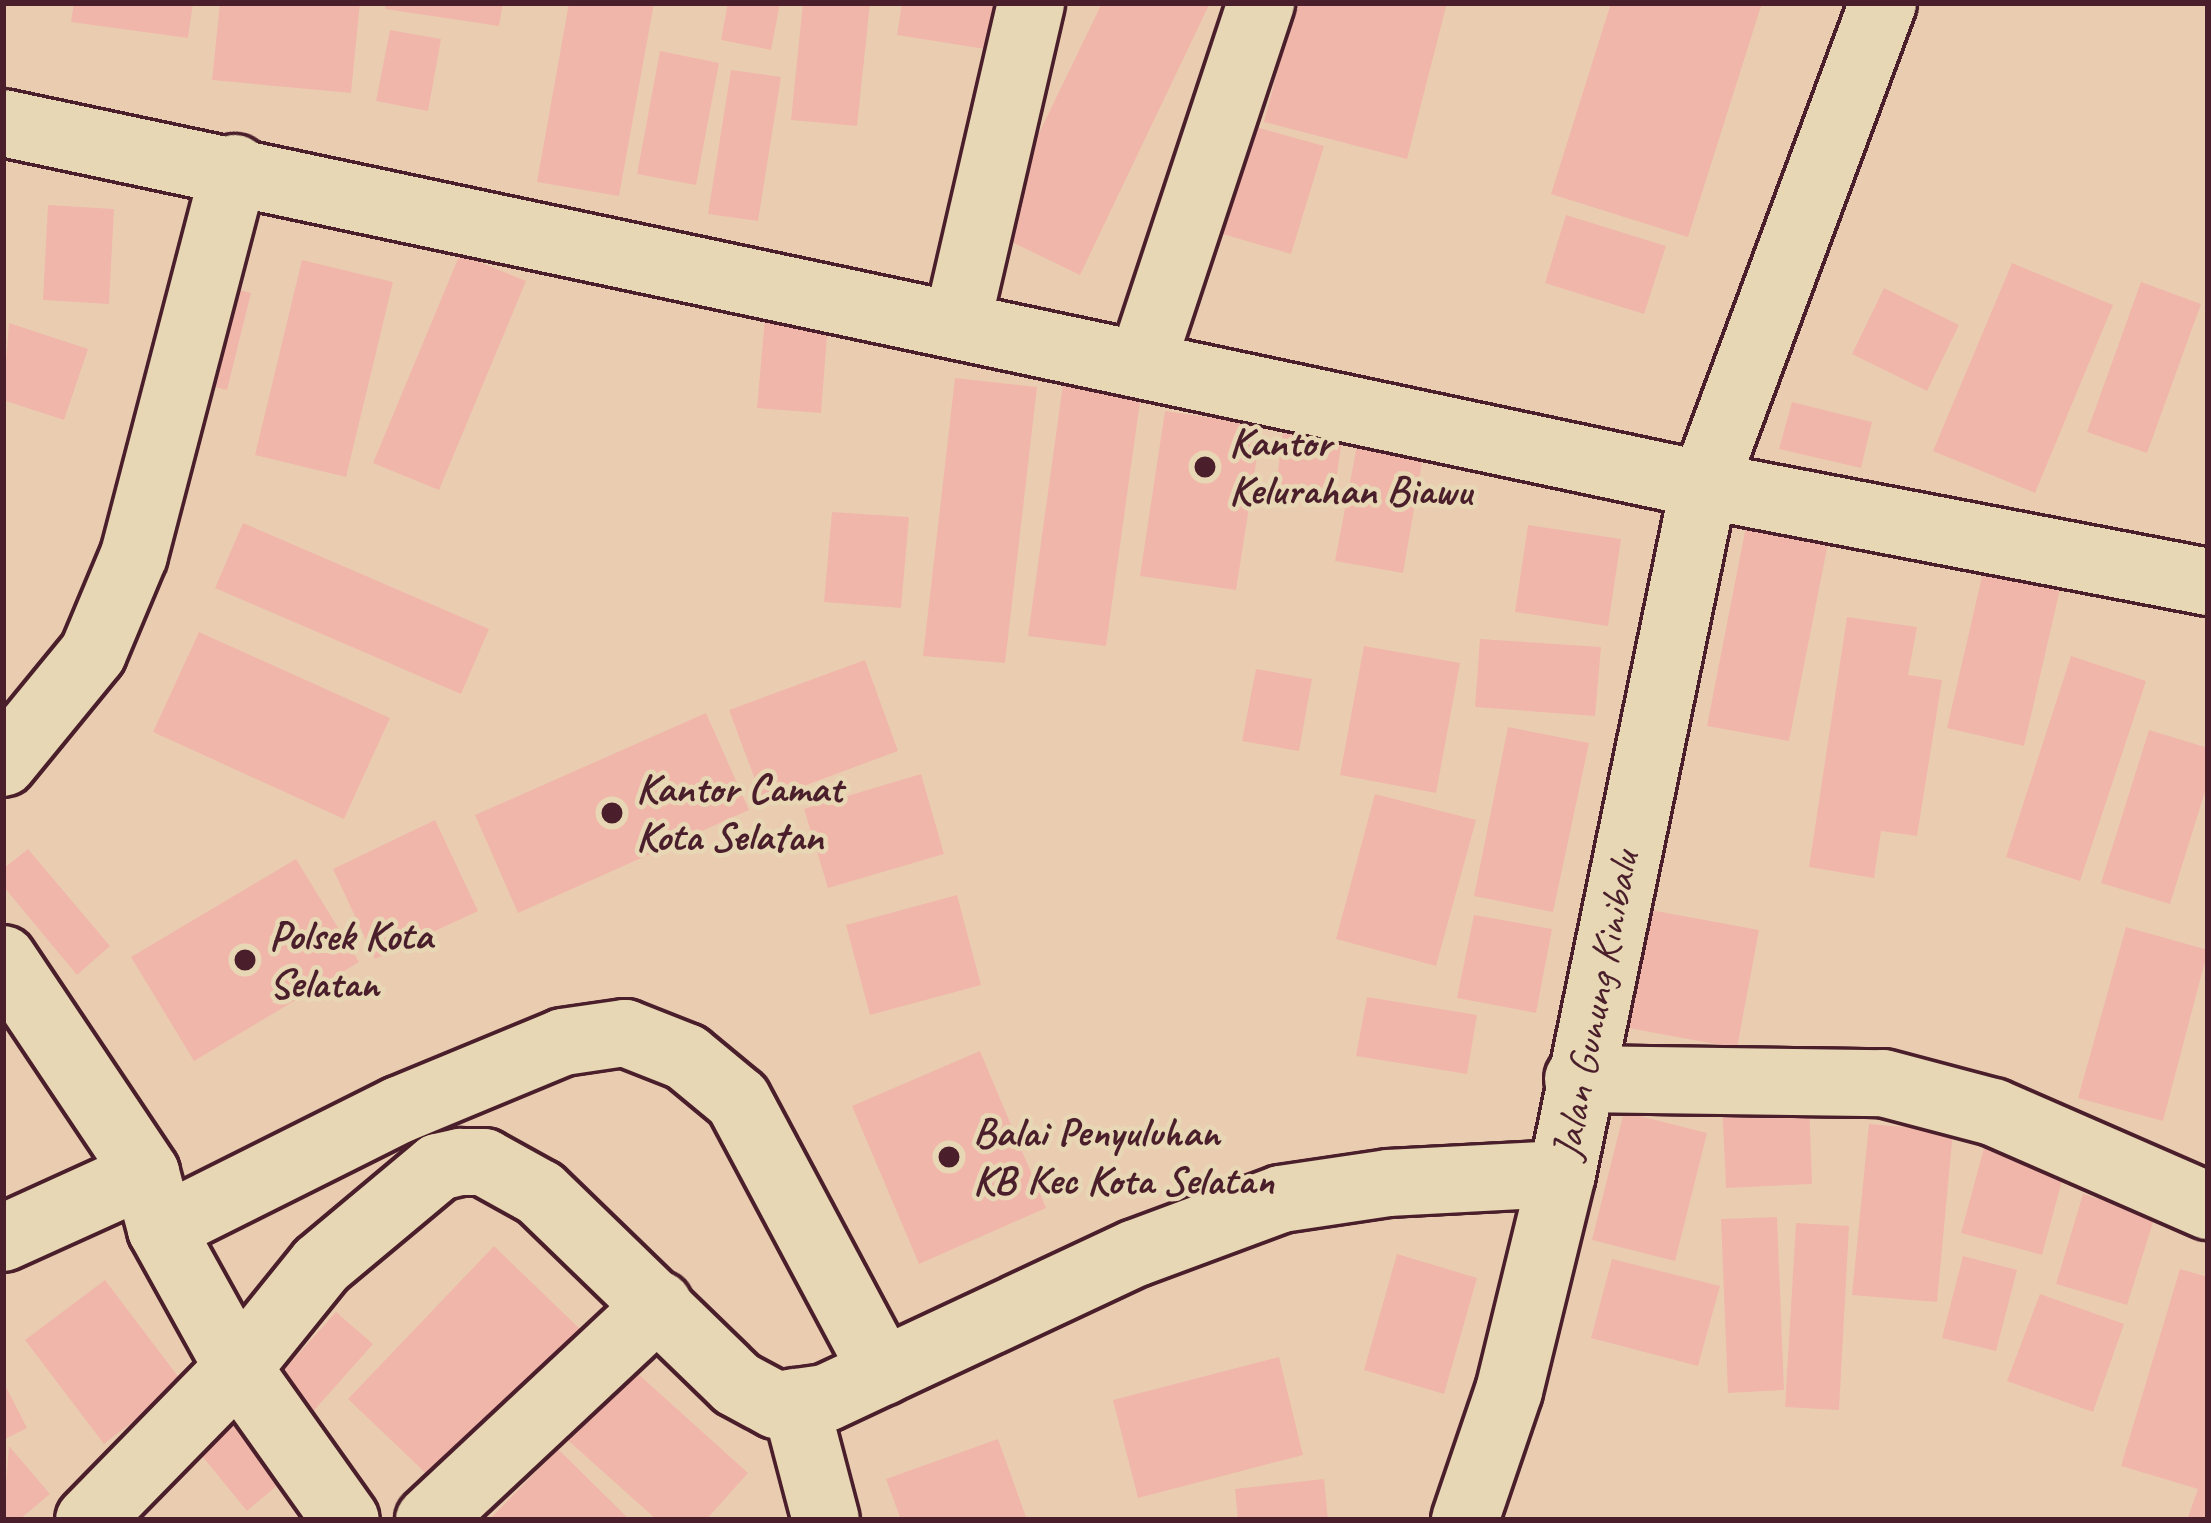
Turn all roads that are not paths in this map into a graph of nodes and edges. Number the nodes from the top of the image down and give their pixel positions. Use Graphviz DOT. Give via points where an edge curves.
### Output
graph roads {
  1 [pos="1031,3"];
  2 [pos="1261,3"];
  3 [pos="1883,3"];
  4 [pos="3,123"];
  5 [pos="235,168"];
  6 [pos="957,324"];
  7 [pos="1142,363"];
  8 [pos="1704,485"];
  9 [pos="2208,583"];
  10 [pos="3,763"];
  11 [pos="3,959"];
  12 [pos="1578,1079"];
  13 [pos="1562,1174"];
  14 [pos="154,1201"];
  15 [pos="2208,1206"];
  16 [pos="3,1238"];
  17 [pos="659,1305"];
  18 [pos="238,1368"];
  19 [pos="883,1372"];
  20 [pos="795,1402"];
  21 [pos="89,1520"];
  22 [pos="346,1520"];
  23 [pos="429,1520"];
  24 [pos="826,1520"];
  25 [pos="1465,1520"];
  1 -- 6 [label="street"];
  2 -- 7 [label="street"];
  3 -- 8 [label="street, Jalan Gunung Kinibalu"];
  4 -- 5 [label="street"];
  5 -- 6 [label="street"];
  5 -- 10 [label="street" via="134,555 93,653"];
  6 -- 7 [label="street"];
  7 -- 8 [label="street"];
  8 -- 9 [label="street"];
  8 -- 12 [label="street, Jalan Gunung Kinibalu"];
  11 -- 14 [label="street"];
  12 -- 13 [label="street, Jalan Gunung Kinibalu"];
  12 -- 15 [label="street" via="1883,1083 1993,1112"];
  13 -- 19 [label="street" via="1388,1183 1281,1199 1136,1253"];
  13 -- 25 [label="street, Jalan Gunung Kinibalu" via="1509,1391"];
  14 -- 16 [label="street"];
  14 -- 18 [label="street"];
  14 -- 19 [label="street" via="563,1042 626,1033 686,1058 738,1100"];
  17 -- 18 [label="street" via="541,1193 484,1162 460,1162 438,1167 321,1265"];
  17 -- 20 [label="street" via="737,1384 776,1405"];
  17 -- 23 [label="street"];
  18 -- 21 [label="street"];
  18 -- 22 [label="street"];
  19 -- 20 [label="street" via="826,1398"];
  20 -- 24 [label="street"];
}
